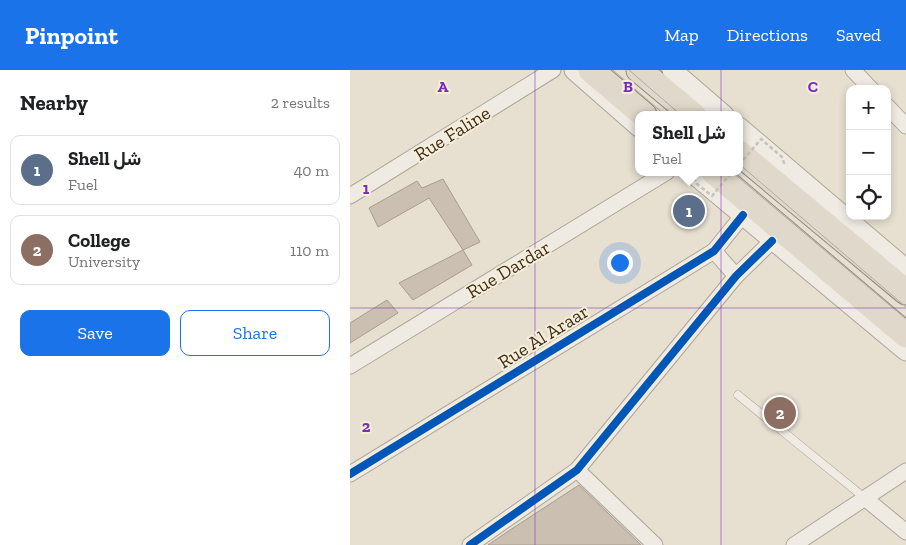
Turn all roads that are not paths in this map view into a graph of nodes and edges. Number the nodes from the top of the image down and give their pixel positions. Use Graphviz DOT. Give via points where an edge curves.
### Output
graph roads {
  1 [pos="553,70"];
  2 [pos="574,70"];
  3 [pos="639,70"];
  4 [pos="667,70"];
  5 [pos="672,70"];
  6 [pos="853,70"];
  7 [pos="867,85"];
  8 [pos="604,87"];
  9 [pos="669,95"];
  10 [pos="891,110"];
  11 [pos="638,111"];
  12 [pos="688,111"];
  13 [pos="719,111"];
  14 [pos="635,122"];
  15 [pos="906,126"];
  16 [pos="743,130"];
  17 [pos="743,156"];
  18 [pos="659,176"];
  19 [pos="696,176"];
  20 [pos="719,176"];
  21 [pos="352,192"];
  22 [pos="743,215"];
  23 [pos="772,241"];
  24 [pos="714,251"];
  25 [pos="906,269"];
  26 [pos="736,276"];
  27 [pos="824,283"];
  28 [pos="850,289"];
  29 [pos="906,292"];
  30 [pos="906,335"];
  31 [pos="906,351"];
  32 [pos="350,366"];
  33 [pos="738,395"];
  34 [pos="576,470"];
  35 [pos="906,471"];
  36 [pos="350,474"];
  37 [pos="866,499"];
  38 [pos="906,532"];
  39 [pos="470,545"];
  40 [pos="654,545"];
  41 [pos="794,545"];
  1 -- 21 [label="street, Rue Faline"];
  2 -- 8 [label="street"];
  3 -- 9 [label="highway"];
  4 -- 9 [label="highway"];
  5 -- 13 [label="street"];
  6 -- 7 [label="street"];
  8 -- 11 [label="highway"];
  8 -- 14 [label="street"];
  9 -- 12 [label="highway"];
  10 -- 15 [label="street"];
  16 -- 25 [label="street"];
  17 -- 29 [label="highway"];
  18 -- 32 [label="street, Rue Dardar"];
  19 -- 22 [label="street"];
  20 -- 28 [label="highway"];
  22 -- 23 [label="street"];
  22 -- 24 [label="street, Rue Al Araar"];
  23 -- 26 [label="street"];
  23 -- 27 [label="street"];
  24 -- 26 [label="street"];
  24 -- 36 [label="street, Rue Al Araar"];
  26 -- 34 [label="street"];
  27 -- 28 [label="highway"];
  27 -- 31 [label="street"];
  28 -- 30 [label="highway"];
  33 -- 37 [label="lane"];
  34 -- 39 [label="street"];
  34 -- 40 [label="street"];
  35 -- 37 [label="street"];
  37 -- 38 [label="street"];
  37 -- 41 [label="street"];
}
